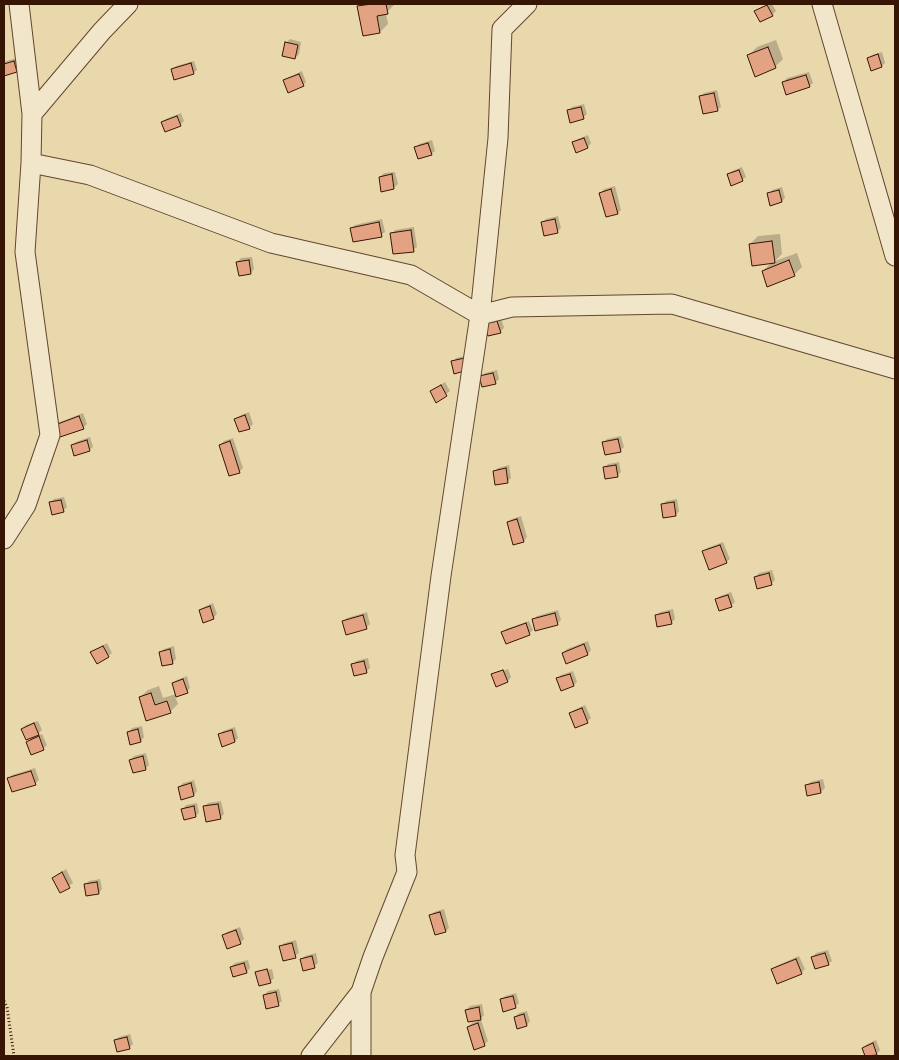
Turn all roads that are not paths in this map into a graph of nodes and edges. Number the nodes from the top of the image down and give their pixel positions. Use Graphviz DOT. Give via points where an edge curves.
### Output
graph roads {
  1 [pos="20,4"];
  2 [pos="128,4"];
  3 [pos="528,4"];
  4 [pos="822,4"];
  5 [pos="32,114"];
  6 [pos="32,164"];
  7 [pos="895,256"];
  8 [pos="480,315"];
  9 [pos="895,369"];
  10 [pos="4,539"];
  11 [pos="361,992"];
  12 [pos="311,1056"];
  13 [pos="361,1056"];
  1 -- 5 [label="street"];
  2 -- 5 [label="street"];
  3 -- 8 [label="street" via="502,29 498,138"];
  4 -- 7 [label="street"];
  5 -- 6 [label="street"];
  6 -- 8 [label="street" via="90,175 270,243 411,275"];
  6 -- 10 [label="street" via="25,252 50,434 26,505"];
  8 -- 9 [label="street" via="512,307 672,304"];
  8 -- 11 [label="street" via="436,614 405,855 407,872"];
  11 -- 12 [label="street"];
  11 -- 13 [label="street"];
}
